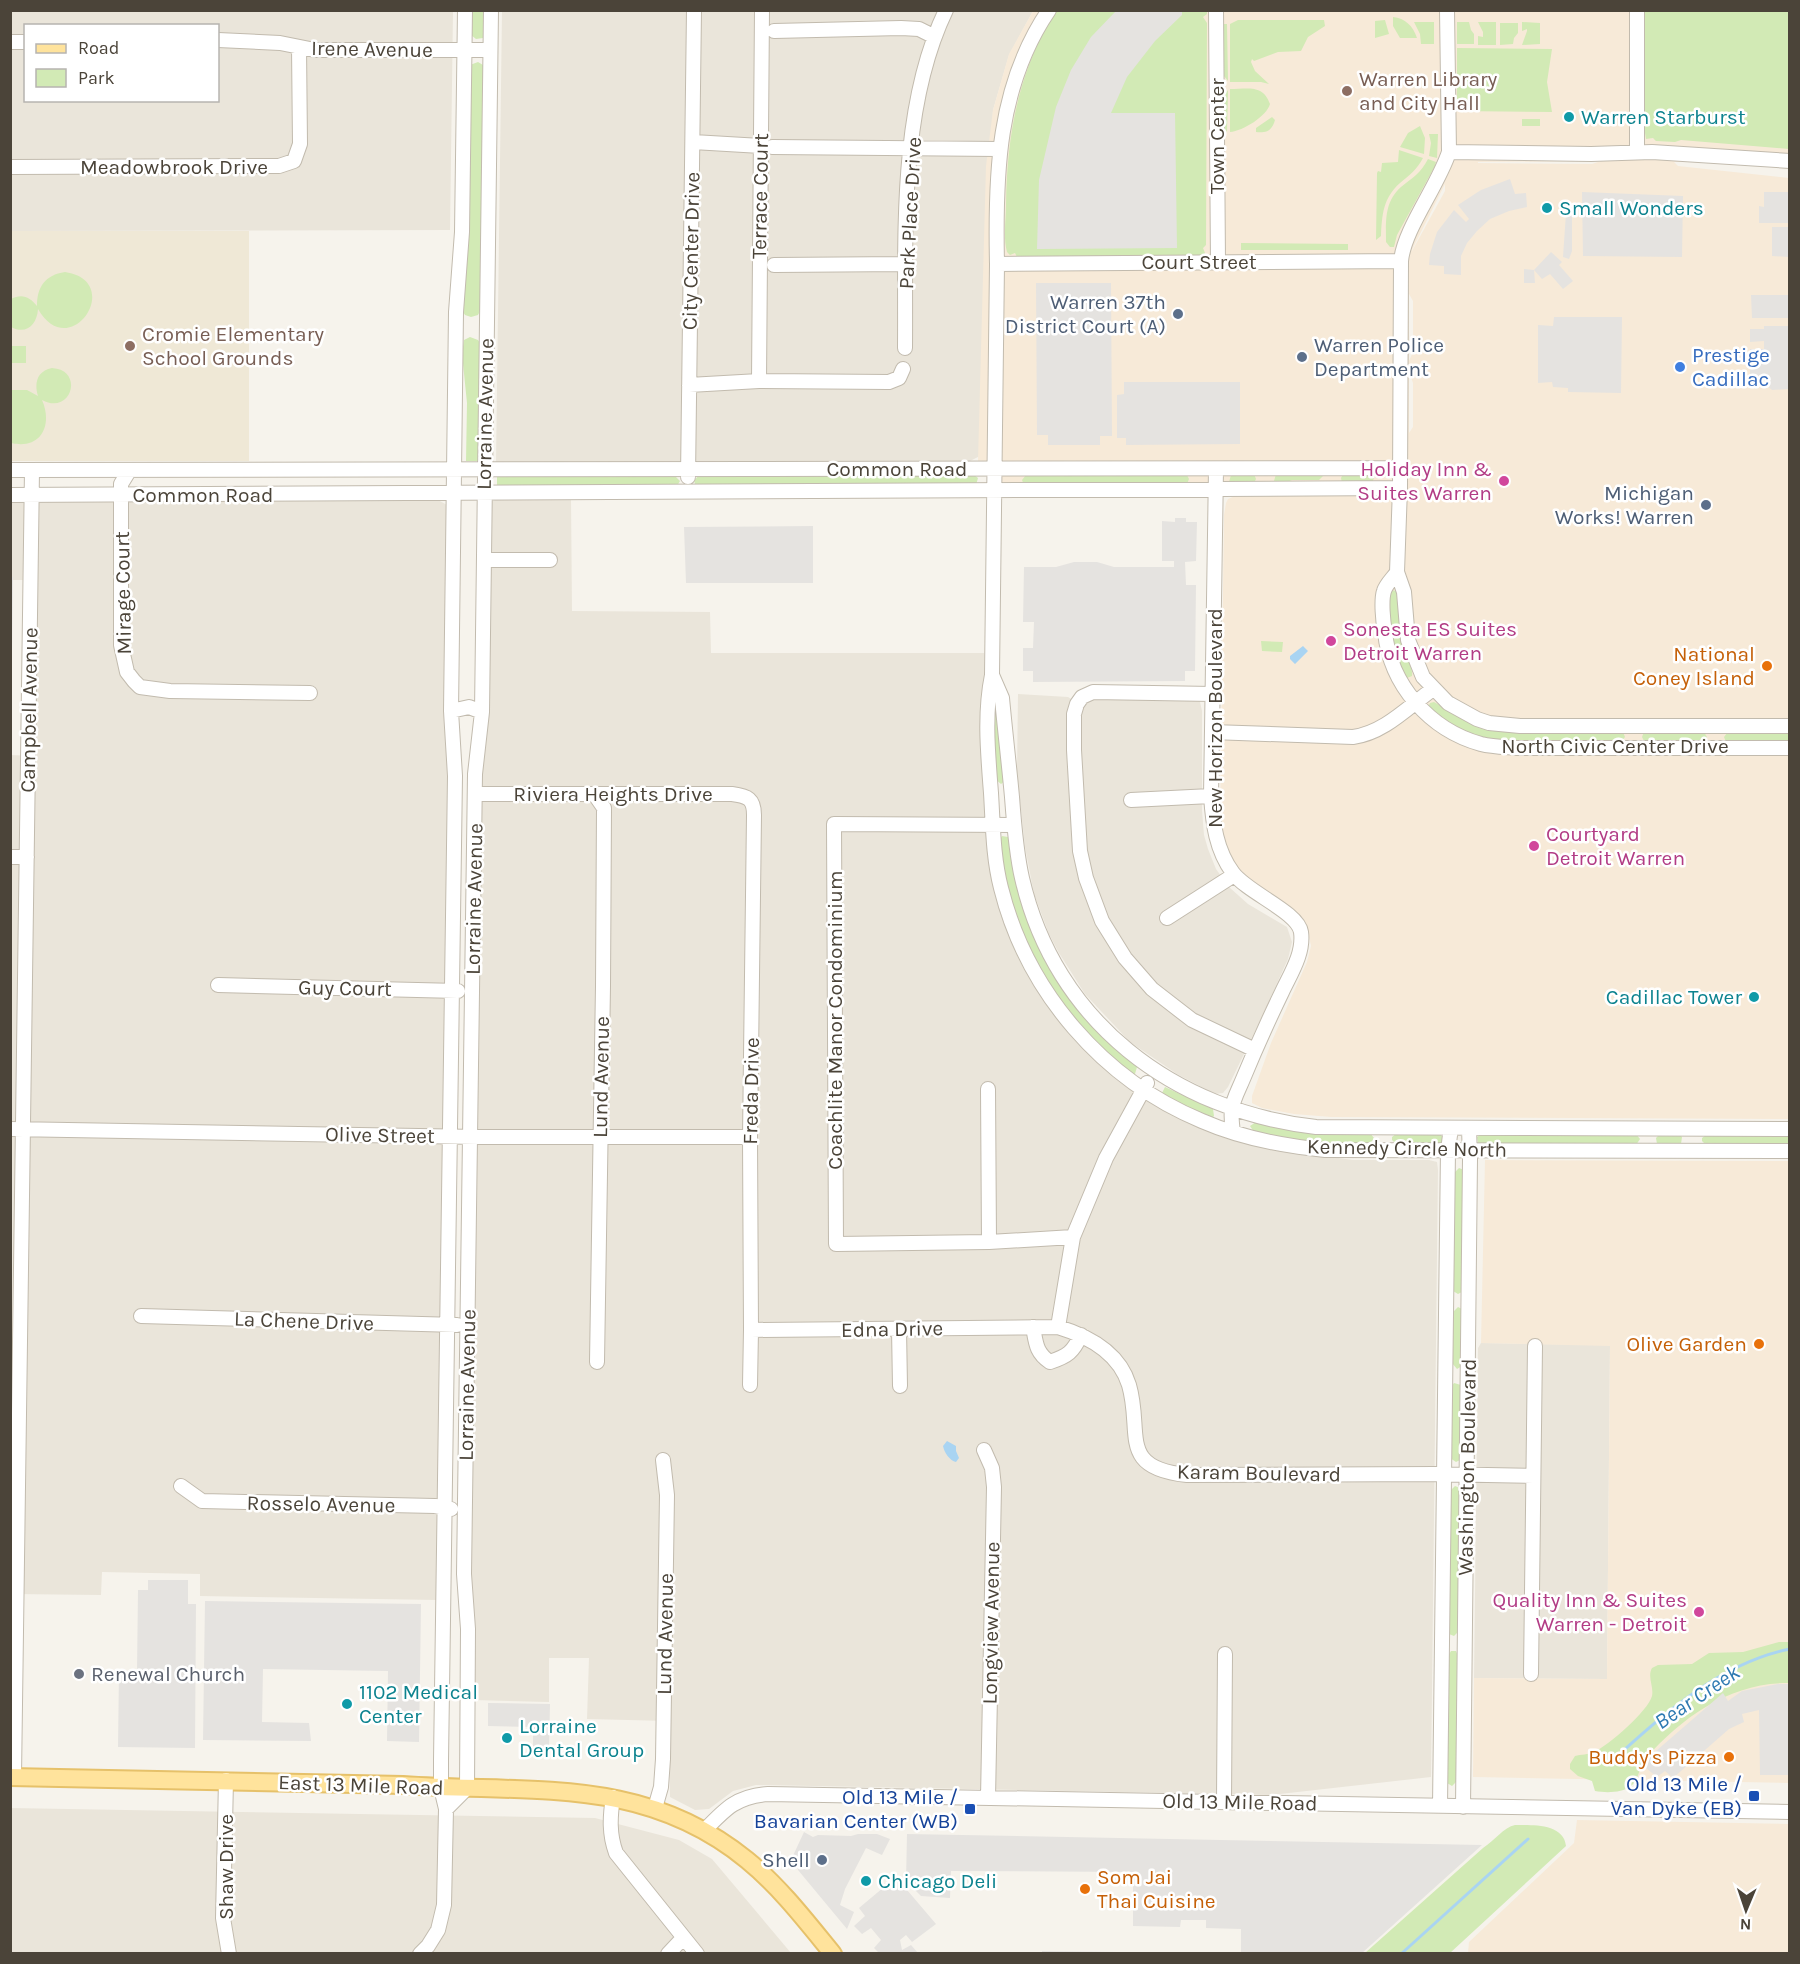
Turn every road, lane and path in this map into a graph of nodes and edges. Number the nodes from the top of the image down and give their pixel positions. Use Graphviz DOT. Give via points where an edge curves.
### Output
graph roads {
  1 [pos="465,10"];
  2 [pos="491,10"];
  3 [pos="694,10"];
  4 [pos="762,10"];
  5 [pos="946,10"];
  6 [pos="1049,10"];
  7 [pos="1216,10"];
  8 [pos="1447,10"];
  9 [pos="1637,10"];
  10 [pos="774,31"];
  11 [pos="933,36"];
  12 [pos="219,40"];
  13 [pos="299,47"];
  14 [pos="464,50"];
  15 [pos="490,50"];
  16 [pos="693,142"];
  17 [pos="766,147"];
  18 [pos="909,148"];
  19 [pos="999,149"];
  20 [pos="1449,152"];
  21 [pos="1637,152"];
  22 [pos="1790,161"];
  23 [pos="10,167"];
  24 [pos="1401,261"];
  25 [pos="1218,262"];
  26 [pos="905,264"];
  27 [pos="997,264"];
  28 [pos="774,265"];
  29 [pos="905,348"];
  30 [pos="903,369"];
  31 [pos="759,381"];
  32 [pos="689,385"];
  33 [pos="1216,468"];
  34 [pos="1400,468"];
  35 [pos="454,469"];
  36 [pos="485,469"];
  37 [pos="995,469"];
  38 [pos="10,470"];
  39 [pos="32,470"];
  40 [pos="395,470"];
  41 [pos="688,470"];
  42 [pos="129,471"];
  43 [pos="1400,488"];
  44 [pos="1216,489"];
  45 [pos="688,491"];
  46 [pos="994,491"];
  47 [pos="395,493"];
  48 [pos="454,494"];
  49 [pos="485,494"];
  50 [pos="10,495"];
  51 [pos="32,495"];
  52 [pos="122,496"];
  53 [pos="484,560"];
  54 [pos="550,560"];
  55 [pos="1397,572"];
  56 [pos="992,675"];
  57 [pos="1433,689"];
  58 [pos="309,693"];
  59 [pos="1213,694"];
  60 [pos="1415,702"];
  61 [pos="451,711"];
  62 [pos="482,712"];
  63 [pos="1790,726"];
  64 [pos="1212,732"];
  65 [pos="1790,747"];
  66 [pos="475,794"];
  67 [pos="595,795"];
  68 [pos="1211,796"];
  69 [pos="751,799"];
  70 [pos="1131,800"];
  71 [pos="1014,825"];
  72 [pos="993,826"];
  73 [pos="10,857"];
  74 [pos="27,857"];
  75 [pos="1234,875"];
  76 [pos="1167,918"];
  77 [pos="218,985"];
  78 [pos="452,991"];
  79 [pos="472,991"];
  80 [pos="17,1019"];
  81 [pos="1255,1050"];
  82 [pos="1155,1072"];
  83 [pos="988,1089"];
  84 [pos="1143,1089"];
  85 [pos="1232,1109"];
  86 [pos="1383,1128"];
  87 [pos="1451,1128"];
  88 [pos="1468,1128"];
  89 [pos="1649,1128"];
  90 [pos="1692,1128"];
  91 [pos="17,1129"];
  92 [pos="1790,1129"];
  93 [pos="1233,1132"];
  94 [pos="449,1136"];
  95 [pos="470,1136"];
  96 [pos="600,1136"];
  97 [pos="750,1137"];
  98 [pos="1382,1150"];
  99 [pos="1448,1150"];
  100 [pos="1470,1150"];
  101 [pos="1649,1151"];
  102 [pos="1692,1151"];
  103 [pos="1790,1151"];
  104 [pos="1073,1237"];
  105 [pos="989,1242"];
  106 [pos="141,1316"];
  107 [pos="447,1325"];
  108 [pos="468,1325"];
  109 [pos="1033,1327"];
  110 [pos="1058,1327"];
  111 [pos="899,1329"];
  112 [pos="751,1330"];
  113 [pos="1081,1335"];
  114 [pos="1535,1346"];
  115 [pos="597,1362"];
  116 [pos="750,1385"];
  117 [pos="900,1386"];
  118 [pos="984,1450"];
  119 [pos="663,1460"];
  120 [pos="1444,1474"];
  121 [pos="1467,1475"];
  122 [pos="1533,1476"];
  123 [pos="181,1486"];
  124 [pos="445,1509"];
  125 [pos="465,1509"];
  126 [pos="443,1647"];
  127 [pos="468,1647"];
  128 [pos="1226,1654"];
  129 [pos="1531,1674"];
  130 [pos="12,1777"];
  131 [pos="226,1780"];
  132 [pos="441,1788"];
  133 [pos="467,1788"];
  134 [pos="613,1797"];
  135 [pos="988,1798"];
  136 [pos="1224,1802"];
  137 [pos="1440,1806"];
  138 [pos="1462,1807"];
  139 [pos="655,1808"];
  140 [pos="446,1809"];
  141 [pos="1790,1812"];
  142 [pos="704,1831"];
  143 [pos="683,1938"];
  144 [pos="229,1953"];
  145 [pos="420,1953"];
  146 [pos="668,1953"];
  147 [pos="697,1953"];
  148 [pos="833,1953"];
  1 -- 14 [label="street, Lorraine Avenue"];
  2 -- 15 [label="street, Lorraine Avenue"];
  3 -- 16 [label="street, City Center Drive"];
  4 -- 17 [label="street, Terrace Court"];
  5 -- 11 [label="street, Park Place Drive"];
  6 -- 19 [label="street, Kennedy Circle North" via="1021,65 1004,116"];
  7 -- 25 [label="street, Town Center"];
  8 -- 20 [label="street"];
  9 -- 21 [label="street"];
  10 -- 11 [label="street" via="901,28"];
  11 -- 18 [label="street, Park Place Drive"];
  12 -- 13 [label="street, Irene Avenue"];
  13 -- 14 [label="street, Irene Avenue"];
  13 -- 23 [label="street, Meadowbrook Drive" via="300,144 294,161 288,164"];
  14 -- 15 [label="street, Irene Avenue"];
  14 -- 35 [label="street, Lorraine Avenue"];
  15 -- 36 [label="street, Lorraine Avenue"];
  16 -- 17 [label="street"];
  16 -- 32 [label="street, City Center Drive"];
  17 -- 18 [label="street"];
  17 -- 31 [label="street, Terrace Court"];
  18 -- 19 [label="street"];
  18 -- 26 [label="street, Park Place Drive"];
  19 -- 27 [label="street, Kennedy Circle North"];
  20 -- 21 [label="street"];
  20 -- 24 [label="street, North Civic Center Drive" via="1405,243"];
  21 -- 22 [label="street"];
  24 -- 25 [label="street, Court Street"];
  24 -- 34 [label="street, North Civic Center Drive"];
  25 -- 27 [label="street, Court Street"];
  26 -- 28 [label="street"];
  26 -- 29 [label="street, Park Place Drive"];
  27 -- 37 [label="street, Kennedy Circle North"];
  30 -- 31 [label="street" via="899,378 889,382"];
  31 -- 32 [label="street"];
  32 -- 41 [label="street, City Center Drive"];
  33 -- 34 [label="street, Common Road"];
  33 -- 37 [label="street, Common Road"];
  33 -- 44 [label="street, New Horizon Boulevard"];
  34 -- 43 [label="street, North Civic Center Drive"];
  35 -- 36 [label="street, Common Road"];
  35 -- 40 [label="street, Common Road"];
  35 -- 48 [label="street, Lorraine Avenue"];
  36 -- 41 [label="street, Common Road"];
  36 -- 49 [label="street, Lorraine Avenue"];
  37 -- 41 [label="street, Common Road"];
  37 -- 46 [label="street, Kennedy Circle North"];
  38 -- 39 [label="street, Common Road"];
  39 -- 42 [label="street, Common Road"];
  39 -- 51 [label="street, Campbell Avenue"];
  40 -- 42 [label="street, Common Road"];
  40 -- 47 [label="street"];
  41 -- 45 [label="street, City Center Drive"];
  42 -- 52 [label="street, Mirage Court" via="121,484"];
  43 -- 44 [label="street, Common Road"];
  43 -- 55 [label="street, North Civic Center Drive"];
  44 -- 46 [label="street, Common Road"];
  44 -- 59 [label="street, New Horizon Boulevard"];
  45 -- 46 [label="street, Common Road"];
  45 -- 49 [label="street, Common Road"];
  46 -- 56 [label="street, Kennedy Circle North"];
  47 -- 48 [label="street, Common Road"];
  47 -- 52 [label="street, Common Road"];
  48 -- 49 [label="street, Common Road"];
  48 -- 61 [label="street, Lorraine Avenue"];
  49 -- 53 [label="street, Lorraine Avenue"];
  50 -- 51 [label="street, Common Road"];
  51 -- 52 [label="street, Common Road"];
  51 -- 74 [label="street, Campbell Avenue"];
  52 -- 58 [label="street, Mirage Court" via="122,645 127,672 134,681 140,687 170,691"];
  53 -- 54 [label="street"];
  53 -- 62 [label="street, Lorraine Avenue"];
  55 -- 57 [label="street, North Civic Center Drive" via="1404,592 1408,640 1423,677"];
  55 -- 60 [label="street, North Civic Center Drive" via="1384,591 1385,638 1393,666"];
  56 -- 71 [label="street, Kennedy Circle North" via="1002,698"];
  56 -- 72 [label="street, Kennedy Circle North" via="987,698 987,736"];
  57 -- 60 [label="street"];
  57 -- 63 [label="street, North Civic Center Drive" via="1463,713 1504,725"];
  59 -- 64 [label="street, New Horizon Boulevard"];
  59 -- 81 [label="street" via="1093,692 1082,697 1077,704 1074,727 1080,851 1102,921 1125,958 1152,989 1192,1020"];
  60 -- 64 [label="street" via="1383,727 1353,737"];
  60 -- 65 [label="street, North Civic Center Drive" via="1449,731 1499,747"];
  61 -- 62 [label="street" via="470,707"];
  61 -- 78 [label="street, Lorraine Avenue" via="455,776"];
  62 -- 66 [label="street, Lorraine Avenue"];
  64 -- 68 [label="street, New Horizon Boulevard"];
  66 -- 67 [label="street, Riviera Heights Drive"];
  66 -- 79 [label="street, Lorraine Avenue"];
  67 -- 69 [label="street, Riviera Heights Drive" via="732,794"];
  67 -- 96 [label="street, Lund Avenue" via="604,808"];
  68 -- 70 [label="street"];
  68 -- 75 [label="street, New Horizon Boulevard" via="1216,840"];
  69 -- 97 [label="street, Freda Drive" via="754,815"];
  71 -- 72 [label="street, Coachlite Manor Condominium"];
  71 -- 82 [label="street, Kennedy Circle North" via="1026,893 1050,956 1092,1016"];
  72 -- 84 [label="street, Kennedy Circle North" via="1001,887 1033,968 1077,1032"];
  72 -- 105 [label="street, Coachlite Manor Condominium" via="834,824 836,1244"];
  73 -- 74 [label="street"];
  74 -- 80 [label="street, Campbell Avenue"];
  75 -- 76 [label="street"];
  75 -- 81 [label="street, New Horizon Boulevard" via="1256,894 1290,914 1301,931 1297,960"];
  77 -- 78 [label="street, Guy Court"];
  78 -- 79 [label="street, Guy Court"];
  78 -- 94 [label="street, Lorraine Avenue"];
  79 -- 95 [label="street, Lorraine Avenue"];
  80 -- 91 [label="street, Campbell Avenue"];
  81 -- 85 [label="street, New Horizon Boulevard"];
  82 -- 84 [label="street"];
  82 -- 85 [label="street, Kennedy Circle North"];
  83 -- 105 [label="street"];
  84 -- 93 [label="street, Kennedy Circle North" via="1184,1113"];
  84 -- 104 [label="street" via="1106,1158"];
  85 -- 86 [label="street, Kennedy Circle North" via="1300,1125"];
  85 -- 93 [label="street, New Horizon Boulevard"];
  86 -- 87 [label="street, Kennedy Circle North"];
  86 -- 98 [label="street"];
  87 -- 88 [label="street, Kennedy Circle North"];
  87 -- 99 [label="street, Washington Boulevard"];
  88 -- 89 [label="street, Kennedy Circle North"];
  88 -- 100 [label="street, Washington Boulevard"];
  89 -- 90 [label="street, Kennedy Circle North"];
  89 -- 101 [label="street"];
  90 -- 92 [label="street, Kennedy Circle North"];
  90 -- 102 [label="street"];
  91 -- 94 [label="street, Olive Street"];
  91 -- 130 [label="street, Campbell Avenue"];
  93 -- 98 [label="street, Kennedy Circle North" via="1308,1148"];
  94 -- 95 [label="street, Olive Street"];
  94 -- 107 [label="street, Lorraine Avenue"];
  95 -- 96 [label="street, Olive Street"];
  95 -- 108 [label="street, Lorraine Avenue"];
  96 -- 97 [label="street, Olive Street"];
  96 -- 115 [label="street, Lund Avenue"];
  97 -- 112 [label="street, Freda Drive"];
  98 -- 99 [label="street, Kennedy Circle North"];
  99 -- 100 [label="street, Kennedy Circle North"];
  99 -- 120 [label="street, Washington Boulevard"];
  100 -- 101 [label="street, Kennedy Circle North"];
  100 -- 121 [label="street, Washington Boulevard"];
  101 -- 102 [label="street, Kennedy Circle North"];
  102 -- 103 [label="street, Kennedy Circle North"];
  104 -- 105 [label="street, Coachlite Manor Condominium"];
  104 -- 110 [label="street"];
  106 -- 107 [label="street, La Chene Drive"];
  107 -- 108 [label="street, La Chene Drive"];
  107 -- 124 [label="street, Lorraine Avenue"];
  108 -- 125 [label="street, Lorraine Avenue"];
  109 -- 110 [label="street, Edna Drive"];
  109 -- 111 [label="street, Edna Drive"];
  109 -- 113 [label="street" via="1041,1357 1050,1362 1074,1350"];
  110 -- 113 [label="street, Karam Boulevard"];
  111 -- 112 [label="street, Edna Drive"];
  111 -- 117 [label="street"];
  112 -- 116 [label="street, Freda Drive"];
  113 -- 120 [label="street, Karam Boulevard" via="1119,1364 1129,1386 1137,1448 1156,1469 1187,1475"];
  114 -- 122 [label="street"];
  118 -- 135 [label="street, Longview Avenue" via="992,1468 993,1487"];
  119 -- 139 [label="street, Lund Avenue" via="667,1495 663,1759"];
  120 -- 121 [label="street, Karam Boulevard"];
  120 -- 137 [label="street, Washington Boulevard"];
  121 -- 122 [label="street, Karam Boulevard"];
  121 -- 138 [label="street, Washington Boulevard"];
  122 -- 129 [label="street"];
  123 -- 124 [label="street, Rosselo Avenue" via="202,1501"];
  124 -- 125 [label="street, Rosselo Avenue"];
  124 -- 126 [label="street, Lorraine Avenue"];
  125 -- 127 [label="street, Lorraine Avenue"];
  126 -- 127 [label="street" via="456,1651"];
  126 -- 132 [label="street, Lorraine Avenue"];
  127 -- 133 [label="street, Lorraine Avenue"];
  128 -- 136 [label="street"];
  130 -- 131 [label="main road, East 13 Mile Road"];
  131 -- 132 [label="main road, East 13 Mile Road"];
  131 -- 144 [label="street, Shaw Drive" via="223,1918"];
  132 -- 133 [label="main road, East 13 Mile Road"];
  132 -- 140 [label="street, Lorraine Avenue"];
  133 -- 134 [label="main road, East 13 Mile Road" via="552,1790"];
  133 -- 140 [label="street"];
  134 -- 139 [label="main road, East 13 Mile Road"];
  134 -- 143 [label="street" via="610,1824 616,1853"];
  135 -- 136 [label="street, Old 13 Mile Road"];
  135 -- 142 [label="street, Old 13 Mile Road" via="755,1794 731,1804"];
  136 -- 137 [label="street, Old 13 Mile Road"];
  137 -- 138 [label="street, Old 13 Mile Road"];
  138 -- 141 [label="street, Old 13 Mile Road"];
  139 -- 142 [label="main road, East 13 Mile Road"];
  140 -- 145 [label="street, Lorraine Avenue" via="443,1916 438,1930"];
  142 -- 148 [label="main road, East 13 Mile Road" via="762,1873"];
  143 -- 146 [label="street"];
  143 -- 147 [label="street"];
}
